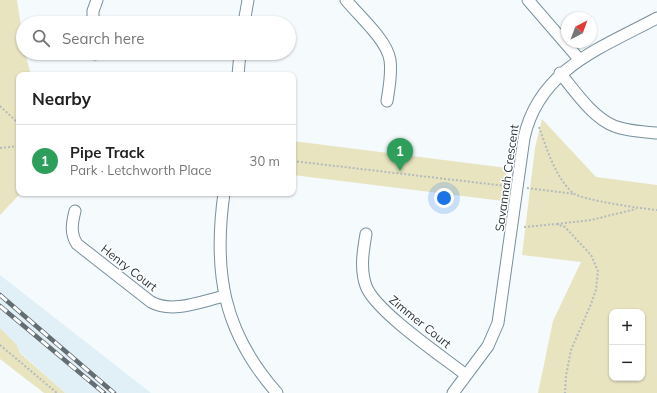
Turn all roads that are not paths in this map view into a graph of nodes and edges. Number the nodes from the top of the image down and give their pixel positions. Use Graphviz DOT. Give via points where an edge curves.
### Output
graph roads {
  1 [pos="97,0"];
  2 [pos="248,0"];
  3 [pos="346,0"];
  4 [pos="528,0"];
  5 [pos="93,16"];
  6 [pos="245,16"];
  7 [pos="657,18"];
  8 [pos="579,59"];
  9 [pos="239,60"];
  10 [pos="238,72"];
  11 [pos="560,73"];
  12 [pos="387,101"];
  13 [pos="657,133"];
  14 [pos="224,196"];
  15 [pos="75,211"];
  16 [pos="366,234"];
  17 [pos="225,296"];
  18 [pos="466,375"];
  19 [pos="277,393"];
  20 [pos="453,393"];
  1 -- 5 [label="street"];
  2 -- 6 [label="street"];
  3 -- 12 [label="street" via="389,53 391,70"];
  4 -- 8 [label="street"];
  7 -- 8 [label="street, Savannah Crescent"];
  8 -- 11 [label="street, Savannah Crescent"];
  9 -- 10 [label="street"];
  11 -- 13 [label="street" via="594,112 607,122 621,128"];
  11 -- 18 [label="street, Savannah Crescent" via="542,94 529,119 524,138 501,313 488,346"];
  14 -- 17 [label="street" via="219,258"];
  15 -- 17 [label="street, Henry Court" via="72,233 77,244 158,306 174,307"];
  16 -- 18 [label="street, Zimmer Court" via="362,266 364,282 370,295 386,312"];
  17 -- 19 [label="street" via="240,340"];
  18 -- 20 [label="street, Savannah Crescent"];
}
